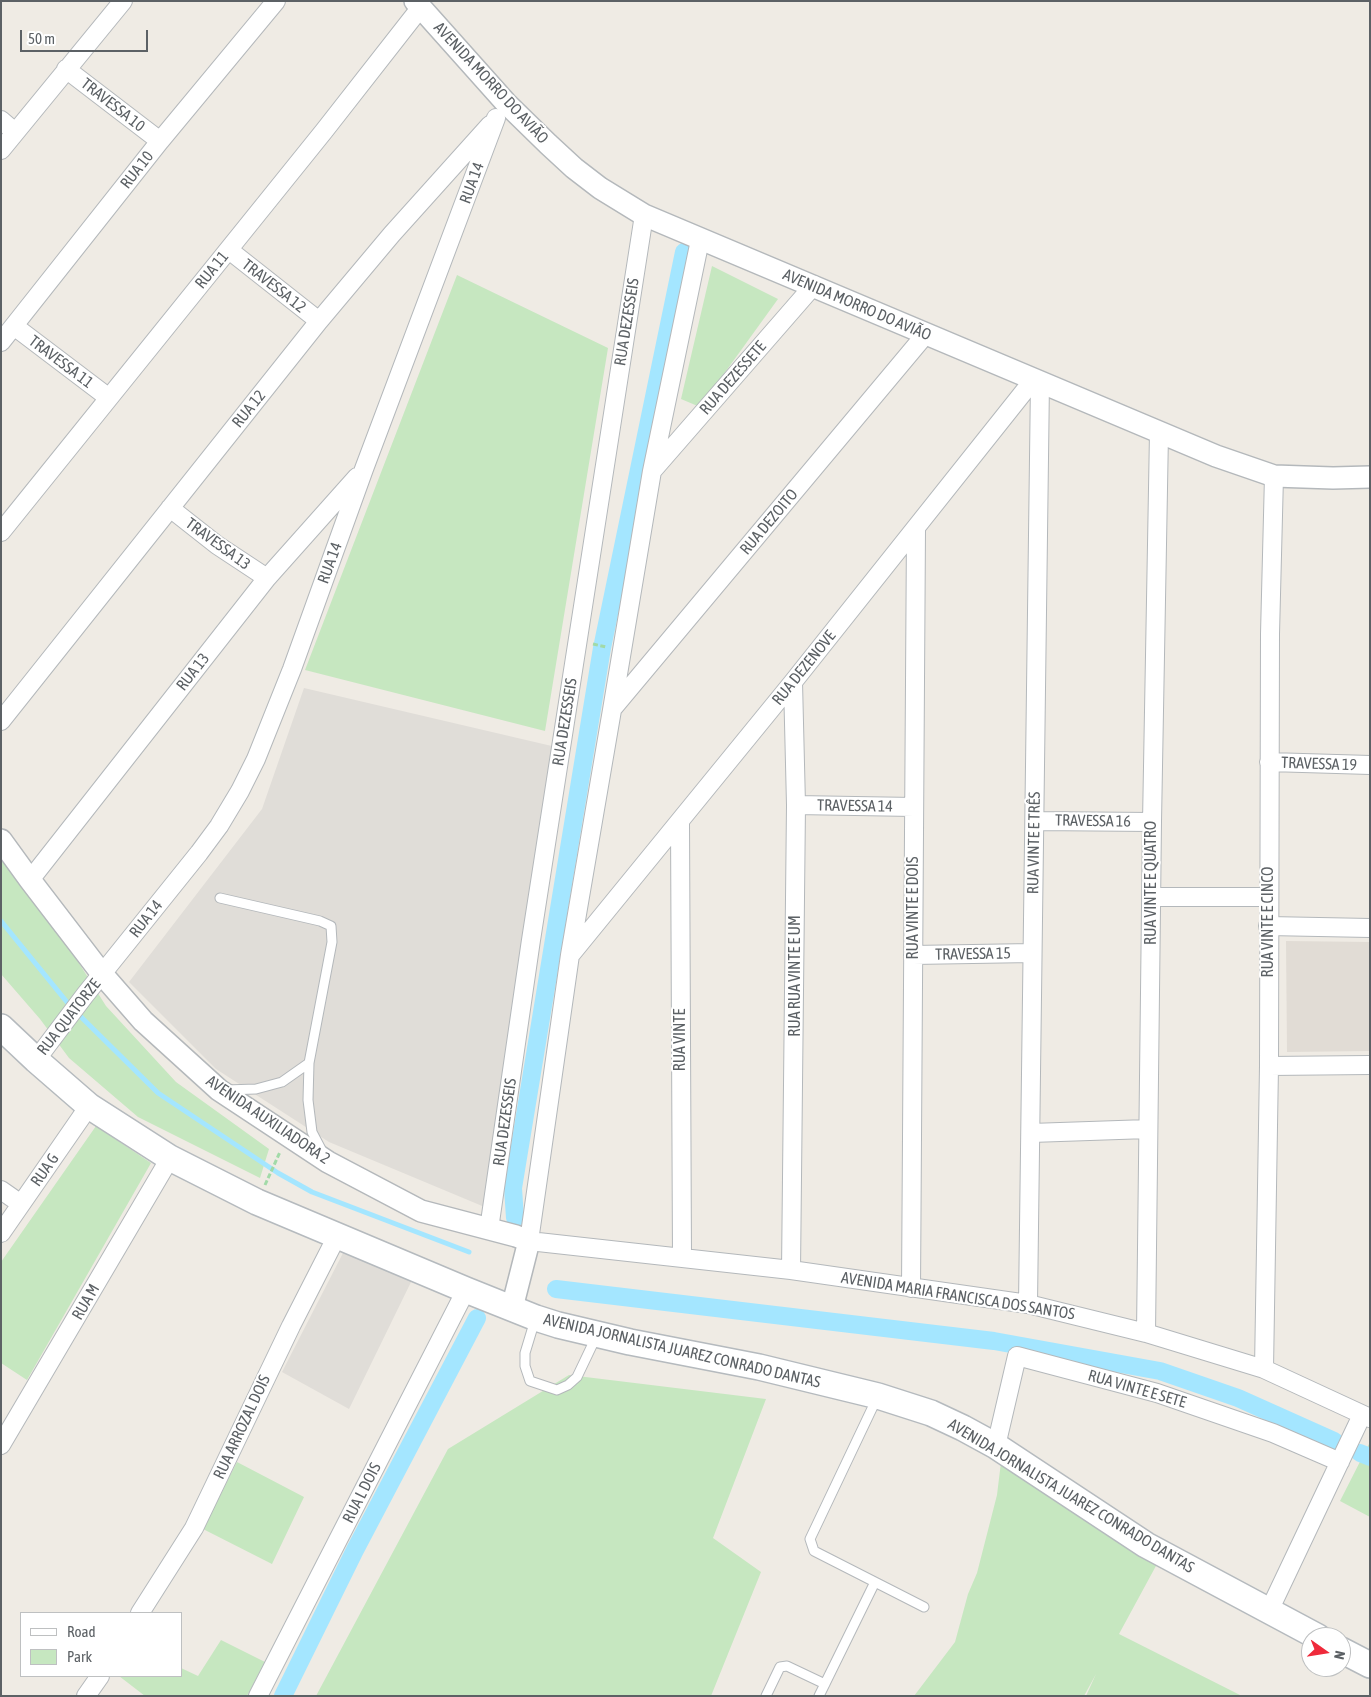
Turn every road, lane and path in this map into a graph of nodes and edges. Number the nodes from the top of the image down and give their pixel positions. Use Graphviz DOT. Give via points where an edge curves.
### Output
graph roads {
  1 [pos="123,1"];
  2 [pos="276,1"];
  3 [pos="418,4"];
  4 [pos="66,69"];
  5 [pos="501,111"];
  6 [pos="1,120"];
  7 [pos="15,132"];
  8 [pos="160,141"];
  9 [pos="1,150"];
  10 [pos="644,215"];
  11 [pos="700,240"];
  12 [pos="229,250"];
  13 [pos="814,285"];
  14 [pos="319,322"];
  15 [pos="14,326"];
  16 [pos="926,335"];
  17 [pos="1,342"];
  18 [pos="1037,380"];
  19 [pos="109,398"];
  20 [pos="1159,433"];
  21 [pos="364,469"];
  22 [pos="652,471"];
  23 [pos="1274,476"];
  24 [pos="1370,477"];
  25 [pos="170,508"];
  26 [pos="916,528"];
  27 [pos="1,532"];
  28 [pos="267,578"];
  29 [pos="596,644"];
  30 [pos="608,647"];
  31 [pos="793,682"];
  32 [pos="612,710"];
  33 [pos="1,722"];
  34 [pos="1269,762"];
  35 [pos="1370,766"];
  36 [pos="796,805"];
  37 [pos="914,807"];
  38 [pos="1035,821"];
  39 [pos="680,822"];
  40 [pos="1152,822"];
  41 [pos="1,840"];
  42 [pos="30,880"];
  43 [pos="1152,897"];
  44 [pos="1268,897"];
  45 [pos="220,898"];
  46 [pos="1268,926"];
  47 [pos="1370,928"];
  48 [pos="1032,954"];
  49 [pos="570,955"];
  50 [pos="913,955"];
  51 [pos="102,974"];
  52 [pos="1,1027"];
  53 [pos="36,1060"];
  54 [pos="309,1063"];
  55 [pos="1370,1065"];
  56 [pos="1269,1066"];
  57 [pos="218,1090"];
  58 [pos="88,1106"];
  59 [pos="1148,1129"];
  60 [pos="1030,1133"];
  61 [pos="282,1149"];
  62 [pos="170,1158"];
  63 [pos="328,1162"];
  64 [pos="267,1182"];
  65 [pos="1,1190"];
  66 [pos="21,1204"];
  67 [pos="489,1229"];
  68 [pos="1,1233"];
  69 [pos="337,1236"];
  70 [pos="529,1241"];
  71 [pos="682,1257"];
  72 [pos="791,1270"];
  73 [pos="911,1288"];
  74 [pos="466,1290"];
  75 [pos="1028,1304"];
  76 [pos="512,1308"];
  77 [pos="536,1318"];
  78 [pos="1146,1333"];
  79 [pos="597,1335"];
  80 [pos="1264,1369"];
  81 [pos="878,1396"];
  82 [pos="1366,1417"];
  83 [pos="1,1445"];
  84 [pos="996,1446"];
  85 [pos="1340,1462"];
  86 [pos="875,1582"];
  87 [pos="924,1607"];
  88 [pos="1269,1611"];
  89 [pos="141,1612"];
  90 [pos="1301,1628"];
  91 [pos="1351,1655"];
  92 [pos="1370,1665"];
  93 [pos="99,1677"];
  94 [pos="825,1684"];
  95 [pos="86,1696"];
  96 [pos="258,1696"];
  97 [pos="766,1696"];
  98 [pos="819,1696"];
  1 -- 4 [label="street"];
  2 -- 8 [label="street, RUA 10"];
  3 -- 5 [label="street, AVENIDA MORRO DO AVIÃO"];
  3 -- 12 [label="street, RUA 11"];
  4 -- 7 [label="street"];
  4 -- 8 [label="street, TRAVESSA 10"];
  5 -- 10 [label="street, AVENIDA MORRO DO AVIÃO" via="600,188"];
  5 -- 14 [label="street, RUA 12"];
  5 -- 21 [label="street, RUA 14"];
  6 -- 7 [label="street"];
  7 -- 9 [label="street"];
  8 -- 15 [label="street, RUA 10"];
  10 -- 11 [label="street, AVENIDA MORRO DO AVIÃO"];
  10 -- 67 [label="street, RUA DEZESSEIS"];
  11 -- 13 [label="street, AVENIDA MORRO DO AVIÃO"];
  11 -- 22 [label="street"];
  12 -- 14 [label="street, TRAVESSA 12"];
  12 -- 19 [label="street, RUA 11"];
  13 -- 16 [label="street, AVENIDA MORRO DO AVIÃO"];
  13 -- 22 [label="street, RUA DEZESSETE"];
  14 -- 25 [label="street, RUA 12"];
  15 -- 17 [label="street, RUA 10"];
  15 -- 19 [label="street, TRAVESSA 11"];
  16 -- 18 [label="street, AVENIDA MORRO DO AVIÃO"];
  16 -- 32 [label="street, RUA DEZOITO"];
  18 -- 20 [label="street, AVENIDA MORRO DO AVIÃO"];
  18 -- 26 [label="street, RUA DEZENOVE"];
  18 -- 38 [label="street, RUA VINTE E TRÊS"];
  19 -- 27 [label="street, RUA 11"];
  20 -- 23 [label="street, AVENIDA MORRO DO AVIÃO"];
  20 -- 40 [label="street, RUA VINTE E QUATRO"];
  21 -- 28 [label="street, RUA 13"];
  21 -- 51 [label="street, RUA 14" via="292,668 240,792 199,853"];
  22 -- 32 [label="street"];
  23 -- 24 [label="street, AVENIDA MORRO DO AVIÃO"];
  23 -- 34 [label="street, RUA VINTE E CINCO"];
  25 -- 28 [label="street, TRAVESSA 13" via="217,546"];
  25 -- 33 [label="street, RUA 12"];
  26 -- 31 [label="street, RUA DEZENOVE"];
  26 -- 37 [label="street, RUA VINTE E DOIS"];
  28 -- 42 [label="street, RUA 13"];
  29 -- 30 [label="path"];
  31 -- 36 [label="street, RUA RUA VINTE E UM"];
  31 -- 39 [label="street, RUA DEZENOVE"];
  32 -- 49 [label="street"];
  34 -- 35 [label="street, TRAVESSA 19"];
  34 -- 44 [label="street, RUA VINTE E CINCO"];
  36 -- 37 [label="street, TRAVESSA 14"];
  36 -- 72 [label="street, RUA RUA VINTE E UM"];
  37 -- 50 [label="street, RUA VINTE E DOIS"];
  38 -- 40 [label="street, TRAVESSA 16"];
  38 -- 48 [label="street, RUA VINTE E TRÊS"];
  39 -- 49 [label="street, RUA DEZENOVE"];
  39 -- 71 [label="street, RUA VINTE"];
  40 -- 43 [label="street, RUA VINTE E QUATRO"];
  41 -- 42 [label="street, AVENIDA AUXILIADORA 2"];
  42 -- 51 [label="street, AVENIDA AUXILIADORA 2"];
  43 -- 44 [label="street"];
  43 -- 59 [label="street, RUA VINTE E QUATRO"];
  44 -- 46 [label="street, RUA VINTE E CINCO"];
  45 -- 54 [label="lane" via="331,926 332,942"];
  46 -- 47 [label="street"];
  46 -- 56 [label="street, RUA VINTE E CINCO"];
  48 -- 50 [label="street, TRAVESSA 15"];
  48 -- 60 [label="street, RUA VINTE E TRÊS"];
  49 -- 70 [label="street"];
  50 -- 73 [label="street, RUA VINTE E DOIS"];
  51 -- 53 [label="street, RUA QUATORZE"];
  51 -- 57 [label="street, AVENIDA AUXILIADORA 2" via="143,1021"];
  52 -- 53 [label="main road, AVENIDA JORNALISTA JUAREZ CONRADO DANTAS"];
  53 -- 58 [label="main road, AVENIDA JORNALISTA JUAREZ CONRADO DANTAS"];
  54 -- 57 [label="lane" via="282,1082 256,1090"];
  54 -- 63 [label="lane" via="308,1100 312,1132"];
  55 -- 56 [label="street"];
  56 -- 80 [label="street, RUA VINTE E CINCO"];
  57 -- 63 [label="street, AVENIDA AUXILIADORA 2"];
  58 -- 62 [label="main road, AVENIDA JORNALISTA JUAREZ CONRADO DANTAS"];
  58 -- 66 [label="street, RUA G"];
  59 -- 60 [label="street"];
  59 -- 78 [label="street, RUA VINTE E QUATRO"];
  60 -- 75 [label="street, RUA VINTE E TRÊS"];
  61 -- 64 [label="path"];
  62 -- 69 [label="main road, AVENIDA JORNALISTA JUAREZ CONRADO DANTAS" via="257,1202"];
  62 -- 83 [label="street, RUA M"];
  63 -- 67 [label="street, AVENIDA AUXILIADORA 2" via="421,1212"];
  65 -- 66 [label="street"];
  66 -- 68 [label="street, RUA G"];
  67 -- 70 [label="street, AVENIDA AUXILIADORA 2"];
  69 -- 74 [label="main road, AVENIDA JORNALISTA JUAREZ CONRADO DANTAS"];
  69 -- 89 [label="street, RUA ARROZAL DOIS" via="194,1528"];
  70 -- 71 [label="street, AVENIDA MARIA FRANCISCA DOS SANTOS"];
  70 -- 76 [label="street"];
  71 -- 72 [label="street, AVENIDA MARIA FRANCISCA DOS SANTOS"];
  72 -- 73 [label="street, AVENIDA MARIA FRANCISCA DOS SANTOS"];
  73 -- 75 [label="street, AVENIDA MARIA FRANCISCA DOS SANTOS"];
  74 -- 76 [label="main road, AVENIDA JORNALISTA JUAREZ CONRADO DANTAS"];
  74 -- 96 [label="street, RUA L DOIS"];
  75 -- 78 [label="street, AVENIDA MARIA FRANCISCA DOS SANTOS"];
  76 -- 77 [label="main road, AVENIDA JORNALISTA JUAREZ CONRADO DANTAS"];
  77 -- 79 [label="main road, AVENIDA JORNALISTA JUAREZ CONRADO DANTAS"];
  77 -- 79 [label="lane" via="525,1353 525,1366 530,1381 558,1390 577,1377"];
  78 -- 80 [label="street, AVENIDA MARIA FRANCISCA DOS SANTOS"];
  79 -- 81 [label="main road, AVENIDA JORNALISTA JUAREZ CONRADO DANTAS" via="759,1367"];
  80 -- 82 [label="street, AVENIDA MARIA FRANCISCA DOS SANTOS"];
  81 -- 84 [label="main road, AVENIDA JORNALISTA JUAREZ CONRADO DANTAS" via="931,1413"];
  81 -- 86 [label="lane" via="810,1540 814,1551"];
  82 -- 85 [label="street"];
  84 -- 85 [label="street, RUA VINTE E SETE" via="1017,1356 1157,1393 1273,1433"];
  84 -- 88 [label="main road, AVENIDA JORNALISTA JUAREZ CONRADO DANTAS" via="1146,1545"];
  85 -- 88 [label="street"];
  86 -- 87 [label="lane"];
  86 -- 94 [label="lane"];
  88 -- 90 [label="main road, AVENIDA JORNALISTA JUAREZ CONRADO DANTAS"];
  91 -- 92 [label="main road"];
  93 -- 95 [label="street"];
  94 -- 97 [label="lane" via="788,1666 780,1667"];
  94 -- 98 [label="lane"];
}
